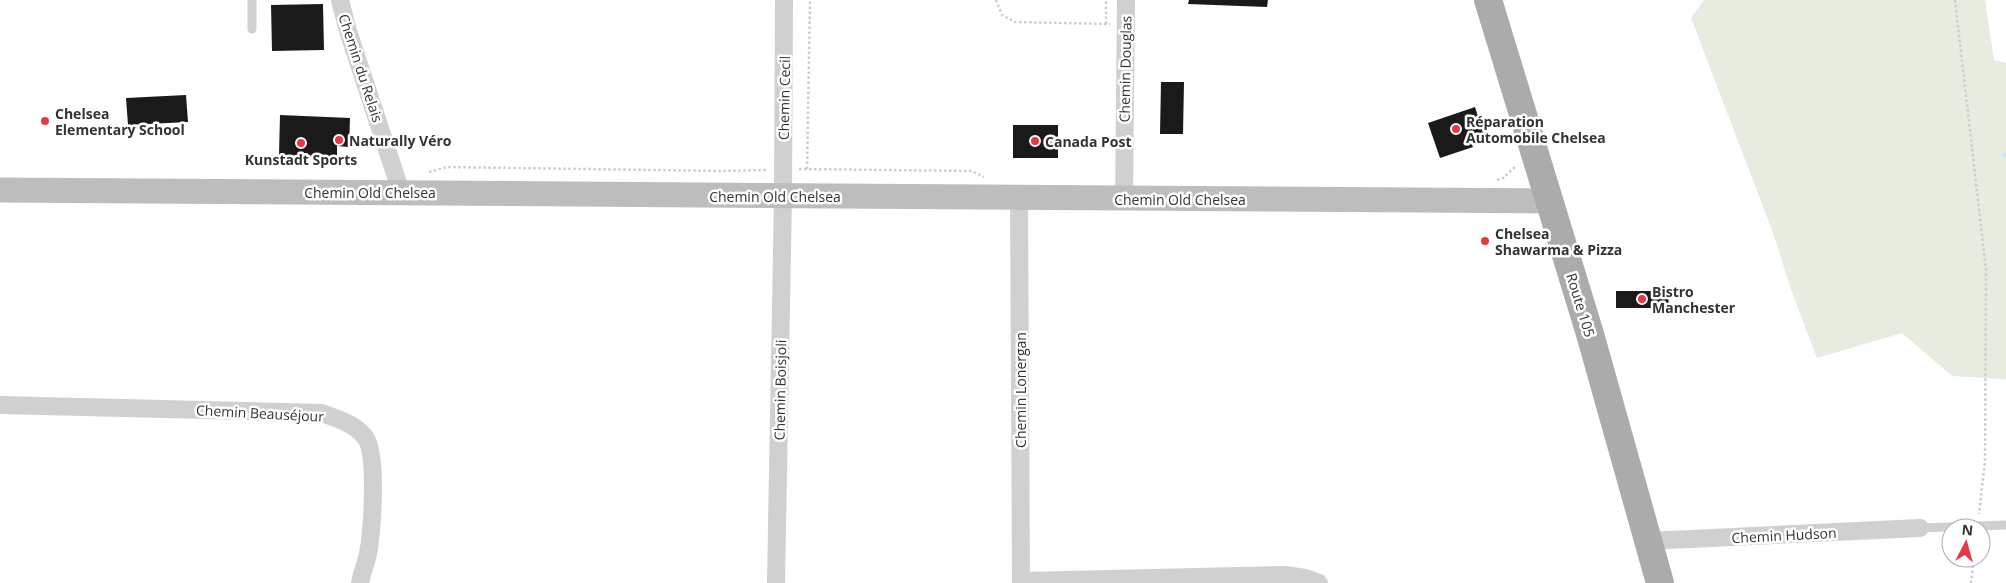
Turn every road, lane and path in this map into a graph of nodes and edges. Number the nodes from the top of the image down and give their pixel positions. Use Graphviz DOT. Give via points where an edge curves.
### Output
graph roads {
  1 [pos="252,0"];
  2 [pos="340,0"];
  3 [pos="784,0"];
  4 [pos="810,0"];
  5 [pos="996,0"];
  6 [pos="1106,0"];
  7 [pos="1126,0"];
  8 [pos="1488,0"];
  9 [pos="1955,0"];
  10 [pos="1106,24"];
  11 [pos="1126,24"];
  12 [pos="252,29"];
  13 [pos="1521,163"];
  14 [pos="987,178"];
  15 [pos="1489,181"];
  16 [pos="0,190"];
  17 [pos="401,192"];
  18 [pos="783,196"];
  19 [pos="1019,198"];
  20 [pos="1124,199"];
  21 [pos="1550,201"];
  22 [pos="0,405"];
  23 [pos="1979,518"];
  24 [pos="2006,525"];
  25 [pos="1991,526"];
  26 [pos="1941,527"];
  27 [pos="1920,528"];
  28 [pos="1648,541"];
  29 [pos="1973,568"];
  30 [pos="1022,582"];
  31 [pos="360,583"];
  32 [pos="776,583"];
  33 [pos="1319,583"];
  34 [pos="1660,583"];
  35 [pos="1971,583"];
  1 -- 12 [label="lane"];
  2 -- 17 [label="street, Chemin du Relais"];
  3 -- 18 [label="street, Chemin Cecil"];
  4 -- 14 [label="path" via="807,169 972,171"];
  5 -- 10 [label="path" via="1002,15 1016,22"];
  6 -- 10 [label="path"];
  7 -- 11 [label="street, Chemin Douglas"];
  8 -- 21 [label="main road, Route 105"];
  9 -- 23 [label="path" via="1986,270 1985,461"];
  10 -- 11 [label="path"];
  11 -- 20 [label="street, Chemin Douglas"];
  13 -- 15 [label="path" via="1517,163 1503,178"];
  16 -- 17 [label="street, Chemin Old Chelsea"];
  17 -- 18 [label="street, Chemin Old Chelsea"];
  18 -- 19 [label="street, Chemin Old Chelsea"];
  18 -- 32 [label="street, Chemin Boisjoli"];
  19 -- 20 [label="street, Chemin Old Chelsea"];
  19 -- 30 [label="street, Chemin Lonergan"];
  20 -- 21 [label="street, Chemin Old Chelsea"];
  21 -- 28 [label="main road, Route 105"];
  22 -- 31 [label="street, Chemin Beauséjour" via="322,413 348,422 365,437 372,457 368,555"];
  24 -- 25 [label="lane"];
  26 -- 27 [label="lane"];
  27 -- 28 [label="street, Chemin Hudson"];
  28 -- 34 [label="main road, Route 105"];
  29 -- 35 [label="path"];
  30 -- 33 [label="street" via="1285,576"];
}
